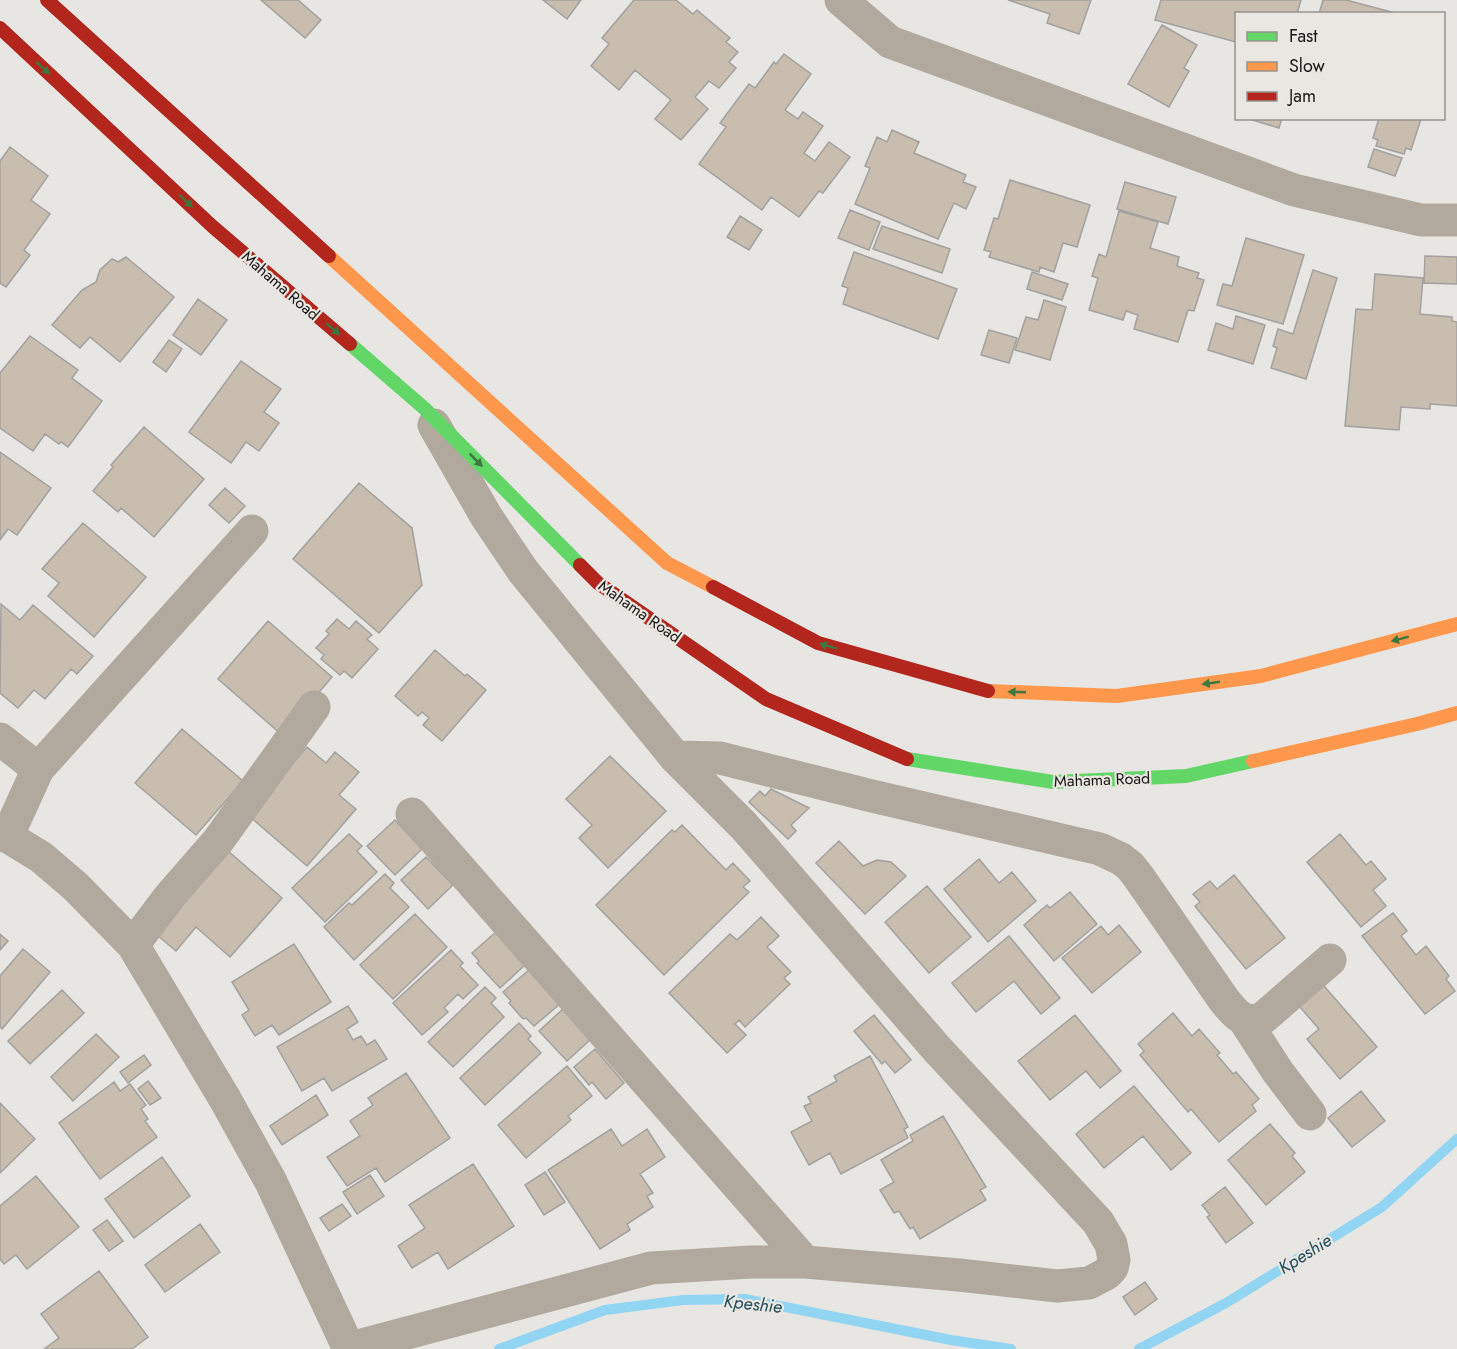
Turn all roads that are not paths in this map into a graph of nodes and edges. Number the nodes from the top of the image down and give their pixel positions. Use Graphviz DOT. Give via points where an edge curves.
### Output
graph roads {
  1 [pos="47,0"];
  2 [pos="841,0"];
  3 [pos="0,28"];
  4 [pos="1457,220"];
  5 [pos="424,408"];
  6 [pos="252,531"];
  7 [pos="1457,624"];
  8 [pos="314,707"];
  9 [pos="1457,713"];
  10 [pos="0,739"];
  11 [pos="675,757"];
  12 [pos="38,769"];
  13 [pos="412,814"];
  14 [pos="4,835"];
  15 [pos="133,945"];
  16 [pos="1330,960"];
  17 [pos="1245,1021"];
  18 [pos="1310,1114"];
  19 [pos="805,1263"];
  20 [pos="348,1349"];
  7 -- 1 [label="street, one-way" via="1261,676 1117,696 989,692 818,643 667,563"];
  2 -- 4 [label="street" via="890,42 1294,190 1421,220"];
  3 -- 5 [label="street, Mahama Road, one-way" via="212,225"];
  5 -- 9 [label="street, Mahama Road, one-way" via="598,583 766,699 903,758 1053,782 1186,776"];
  5 -- 11 [label="street" via="486,516 523,571"];
  6 -- 12 [label="street"];
  8 -- 15 [label="street" via="218,841"];
  10 -- 12 [label="street"];
  11 -- 17 [label="street" via="720,758 1100,849 1121,859 1134,871 1224,1000"];
  11 -- 19 [label="street" via="744,826 937,1049 1098,1221 1111,1244 1114,1260 1106,1274 1089,1282 1057,1286"];
  12 -- 14 [label="street"];
  13 -- 19 [label="street"];
  14 -- 15 [label="street" via="41,857"];
  15 -- 20 [label="street" via="272,1182"];
  16 -- 17 [label="street" via="1263,1018"];
  17 -- 18 [label="street"];
  19 -- 20 [label="street" via="651,1268"];
}
